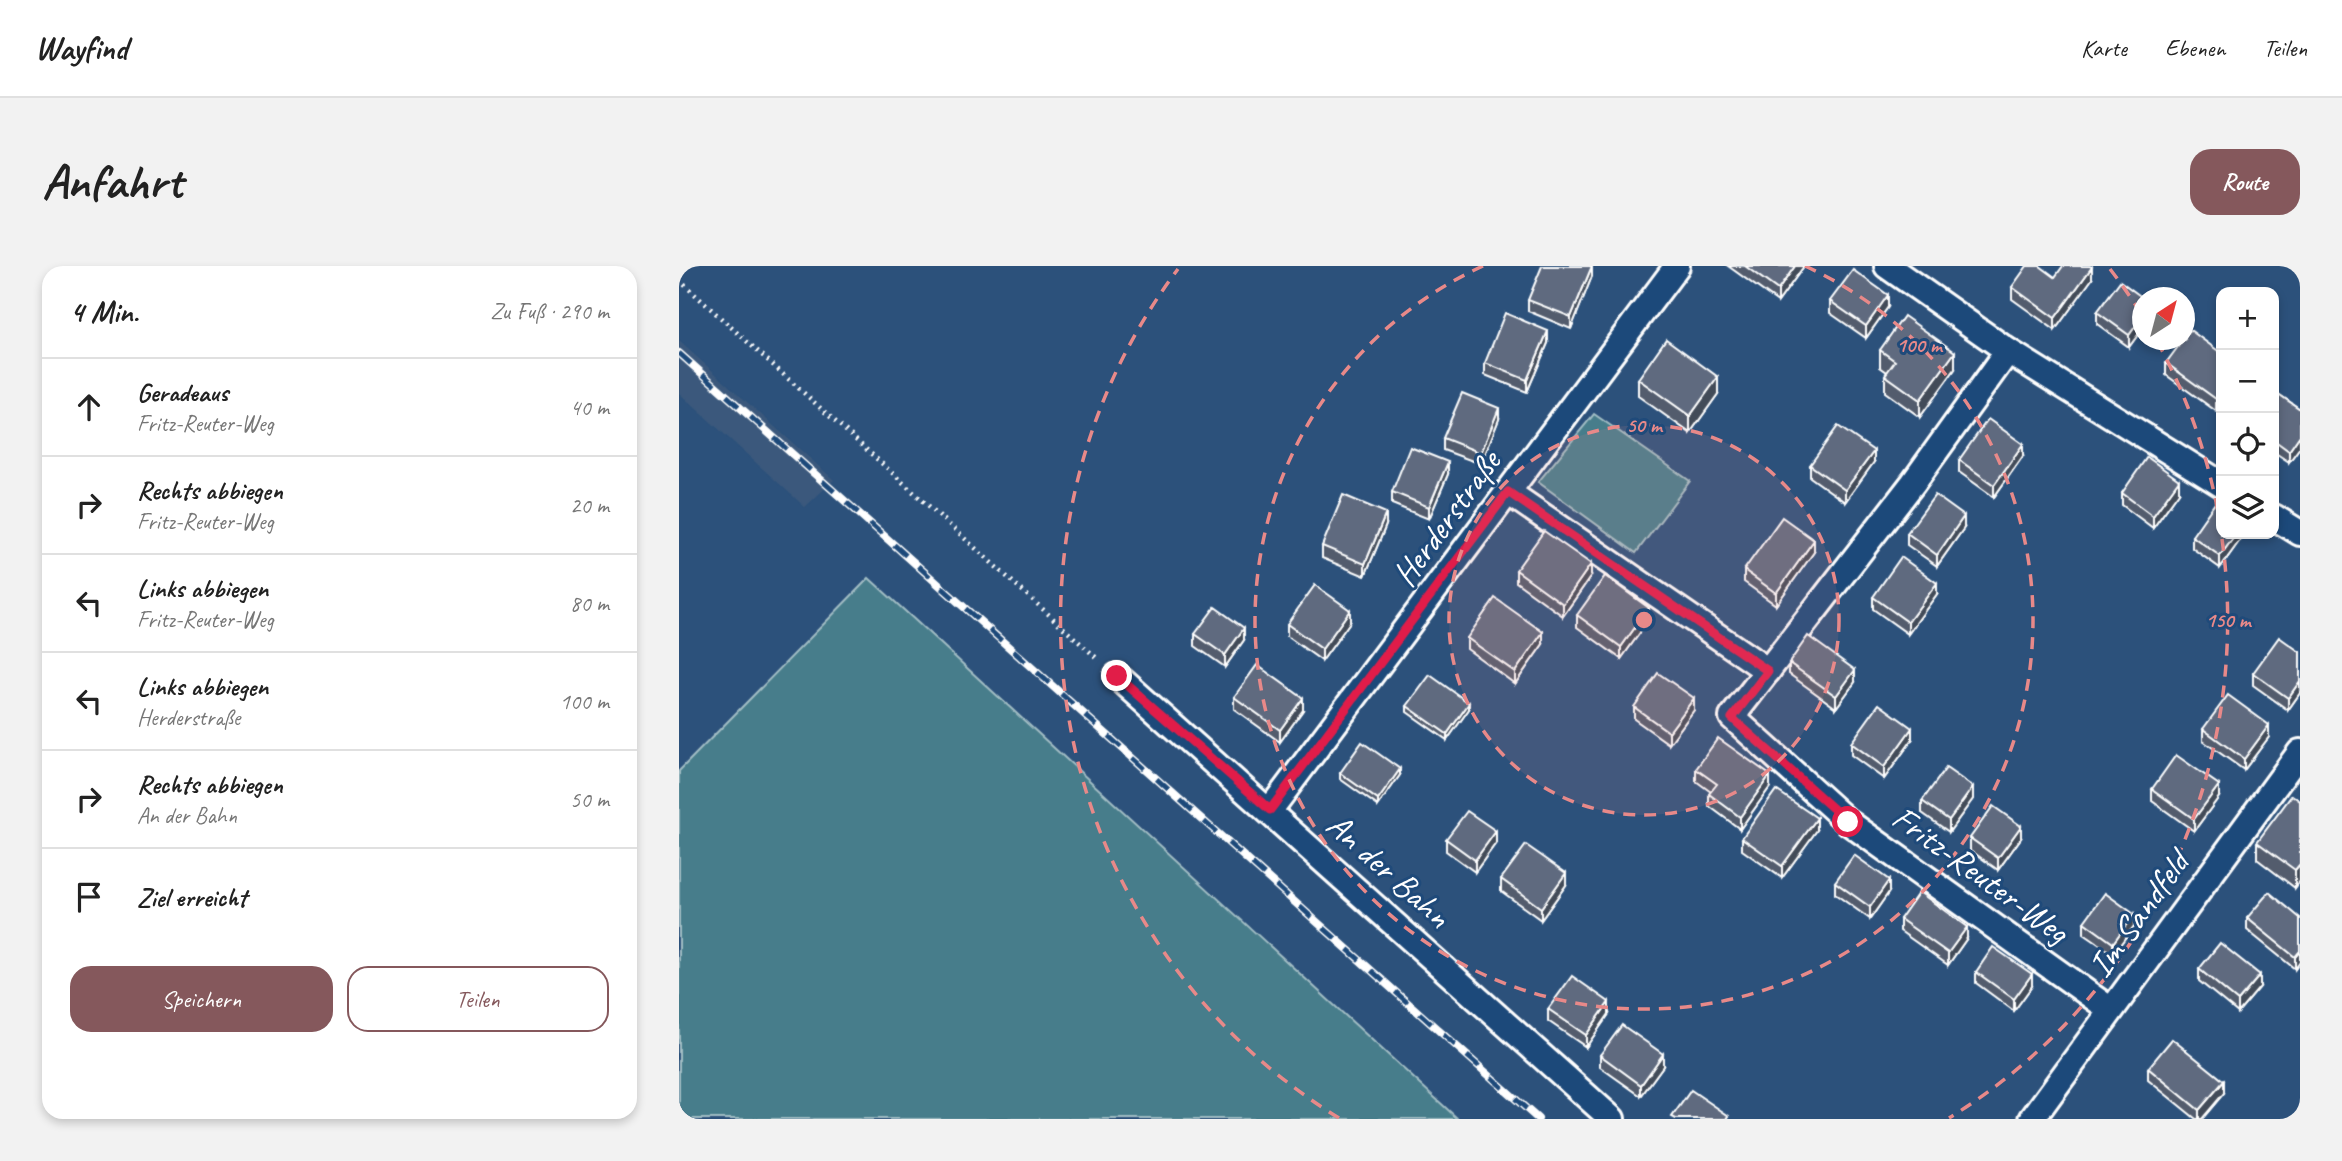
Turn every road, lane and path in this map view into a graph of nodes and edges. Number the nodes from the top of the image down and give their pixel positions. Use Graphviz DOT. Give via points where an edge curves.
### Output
graph roads {
  1 [pos="1677,266"];
  2 [pos="1887,266"];
  3 [pos="679,280"];
  4 [pos="2008,351"];
  5 [pos="2216,481"];
  6 [pos="1508,492"];
  7 [pos="2279,520"];
  8 [pos="2300,533"];
  9 [pos="1768,671"];
  10 [pos="1117,676"];
  11 [pos="2300,752"];
  12 [pos="1270,810"];
  13 [pos="2111,1010"];
  14 [pos="1612,1119"];
  15 [pos="2032,1119"];
  1 -- 6 [label="street, Herderstraße"];
  2 -- 4 [label="street"];
  3 -- 10 [label="path"];
  4 -- 5 [label="street"];
  4 -- 9 [label="street, Fritz-Reuter-Weg"];
  6 -- 9 [label="street"];
  6 -- 12 [label="street, Herderstraße"];
  7 -- 8 [label="street"];
  9 -- 13 [label="street, Fritz-Reuter-Weg" via="1732,718 1848,822"];
  10 -- 12 [label="street, An der Bahn"];
  11 -- 13 [label="street, Im Sandfeld"];
  12 -- 14 [label="street, An der Bahn"];
  13 -- 15 [label="street, Im Sandfeld"];
}
